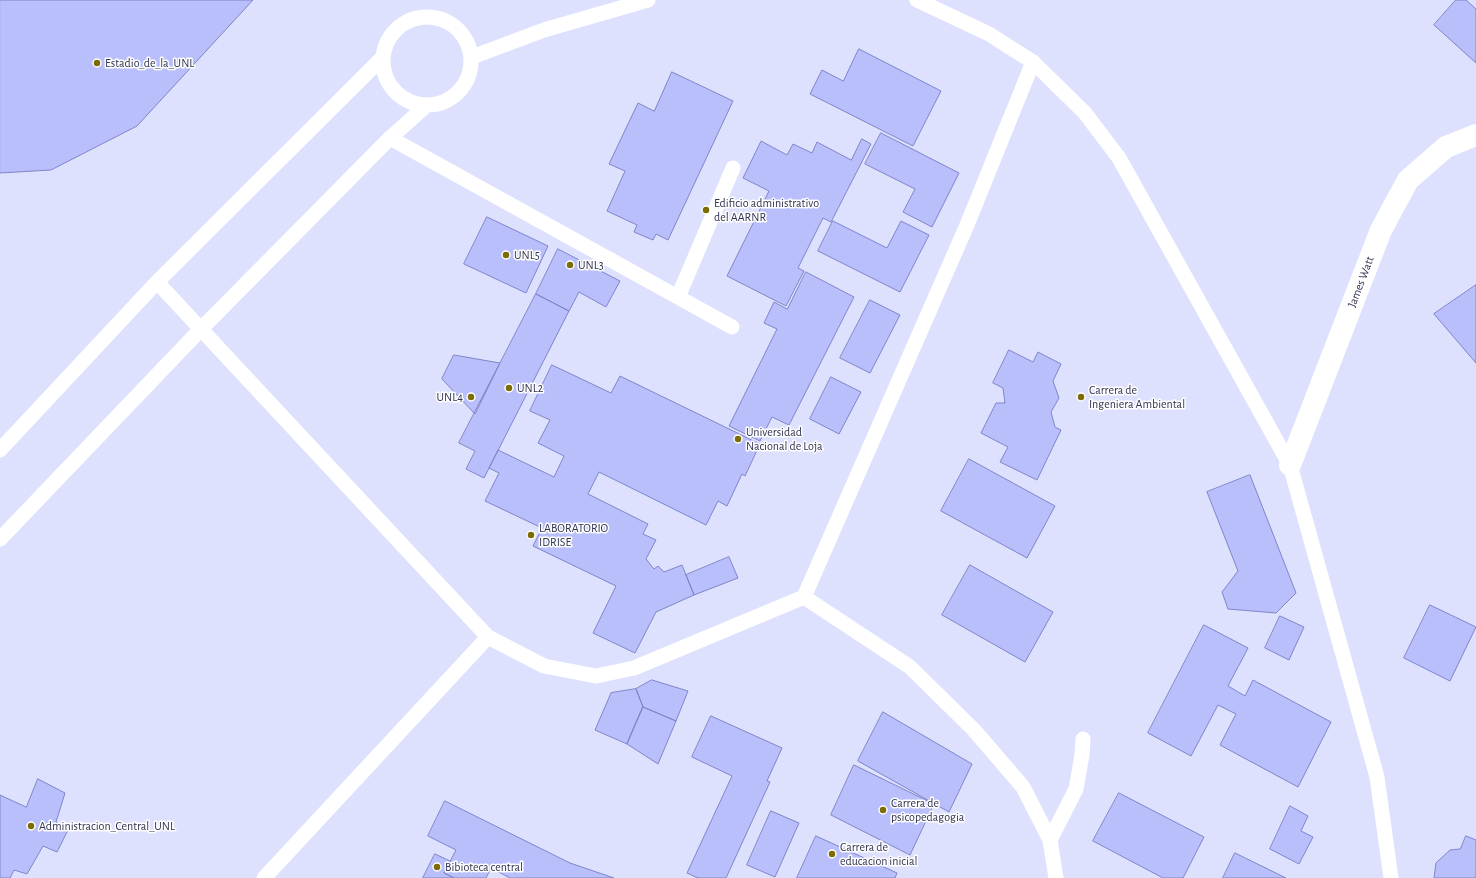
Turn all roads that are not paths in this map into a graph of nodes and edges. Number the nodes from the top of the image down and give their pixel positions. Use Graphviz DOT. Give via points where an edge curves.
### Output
graph roads {
  1 [pos="648,0"];
  2 [pos="917,0"];
  3 [pos="383,57"];
  4 [pos="472,57"];
  5 [pos="1033,62"];
  6 [pos="427,105"];
  7 [pos="1476,135"];
  8 [pos="390,138"];
  9 [pos="732,168"];
  10 [pos="157,282"];
  11 [pos="678,298"];
  12 [pos="732,328"];
  13 [pos="201,329"];
  14 [pos="0,450"];
  15 [pos="1290,465"];
  16 [pos="0,539"];
  17 [pos="804,597"];
  18 [pos="488,637"];
  19 [pos="1083,739"];
  20 [pos="1050,840"];
  21 [pos="264,878"];
  22 [pos="1056,878"];
  23 [pos="1391,878"];
  1 -- 4 [label="lane" via="544,30"];
  2 -- 5 [label="lane" via="989,34"];
  3 -- 4 [label="lane" via="386,43 394,30 419,16 434,16 448,21 460,30 468,43"];
  3 -- 6 [label="lane" via="383,69 395,91 415,104"];
  3 -- 10 [label="lane"];
  4 -- 6 [label="lane" via="471,72 465,85 455,96 442,103"];
  5 -- 15 [label="lane" via="1085,113 1119,158"];
  5 -- 17 [label="lane" via="967,225"];
  6 -- 8 [label="lane"];
  7 -- 15 [label="street, James Watt" via="1446,147 1408,180 1381,230"];
  8 -- 11 [label="lane"];
  8 -- 13 [label="lane"];
  9 -- 11 [label="lane"];
  10 -- 13 [label="lane"];
  10 -- 14 [label="lane"];
  11 -- 12 [label="lane"];
  13 -- 16 [label="lane"];
  13 -- 18 [label="lane"];
  15 -- 23 [label="lane" via="1377,776"];
  17 -- 18 [label="lane" via="634,668 596,676 544,666"];
  17 -- 20 [label="lane" via="910,667 974,730 1024,787"];
  18 -- 21 [label="lane"];
  19 -- 20 [label="lane" via="1076,789"];
  20 -- 22 [label="lane"];
}
